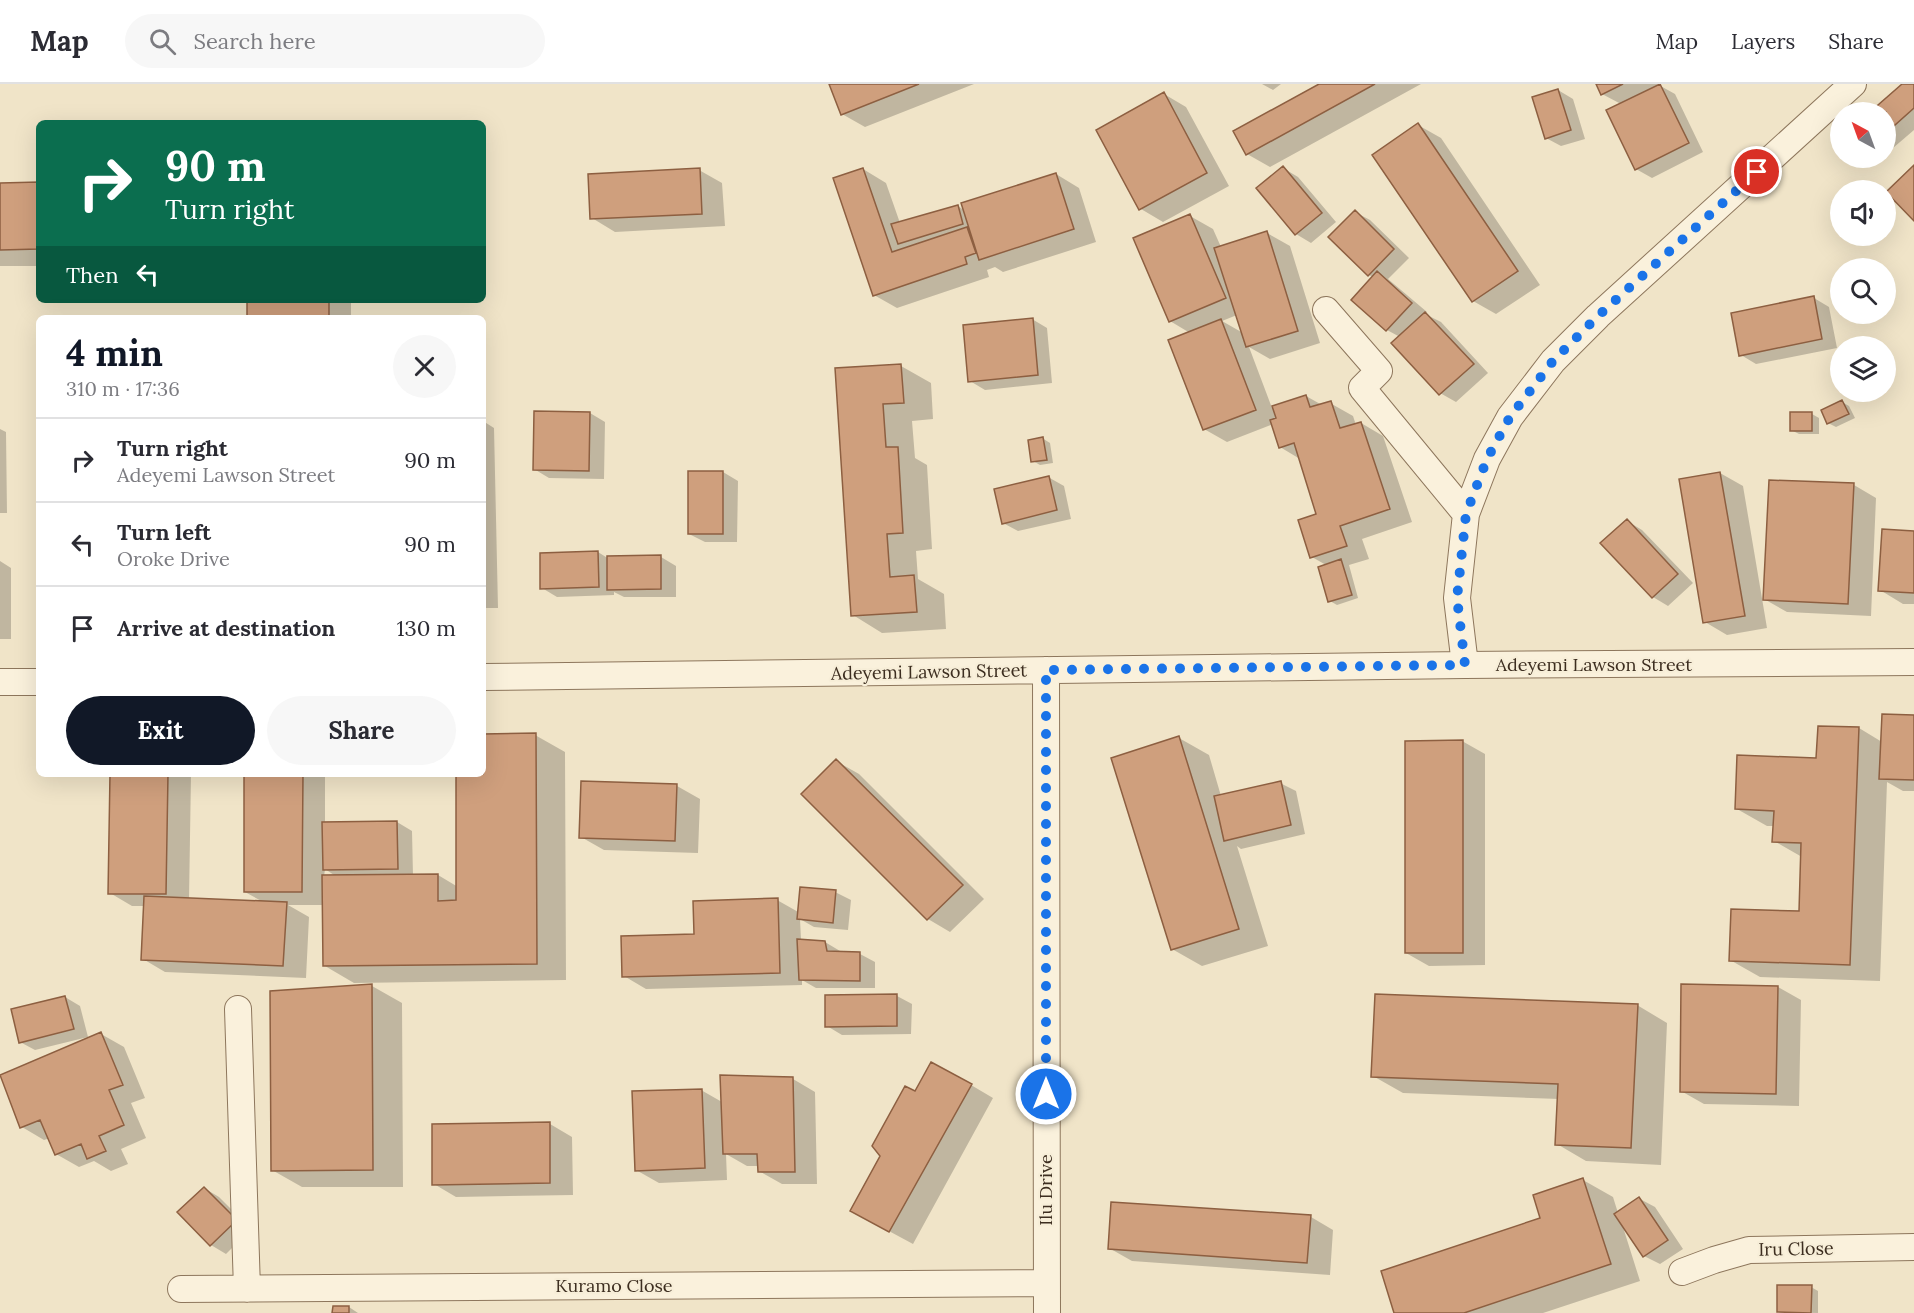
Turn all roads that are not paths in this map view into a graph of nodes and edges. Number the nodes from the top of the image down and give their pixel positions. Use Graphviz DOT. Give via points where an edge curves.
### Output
graph roads {
  1 [pos="1853,84"];
  2 [pos="1326,310"];
  3 [pos="1466,514"];
  4 [pos="1914,663"];
  5 [pos="1465,665"];
  6 [pos="1046,670"];
  7 [pos="486,677"];
  8 [pos="0,682"];
  9 [pos="36,682"];
  10 [pos="238,1009"];
  11 [pos="1914,1246"];
  12 [pos="1682,1272"];
  13 [pos="1046,1282"];
  14 [pos="181,1289"];
  15 [pos="247,1289"];
  16 [pos="1047,1313"];
  1 -- 3 [label="street" via="1553,361 1504,428 1487,459"];
  2 -- 3 [label="street" via="1379,371 1362,388"];
  3 -- 5 [label="street" via="1457,598"];
  4 -- 5 [label="street, Adeyemi Lawson Street"];
  5 -- 6 [label="street, Adeyemi Lawson Street"];
  6 -- 7 [label="street, Adeyemi Lawson Street"];
  6 -- 13 [label="street, Ilu Drive"];
  8 -- 9 [label="street"];
  10 -- 15 [label="street"];
  11 -- 12 [label="street, Iru Close" via="1749,1250"];
  13 -- 15 [label="street, Kuramo Close"];
  13 -- 16 [label="street, Ilu Drive"];
  14 -- 15 [label="street, Kuramo Close"];
}
